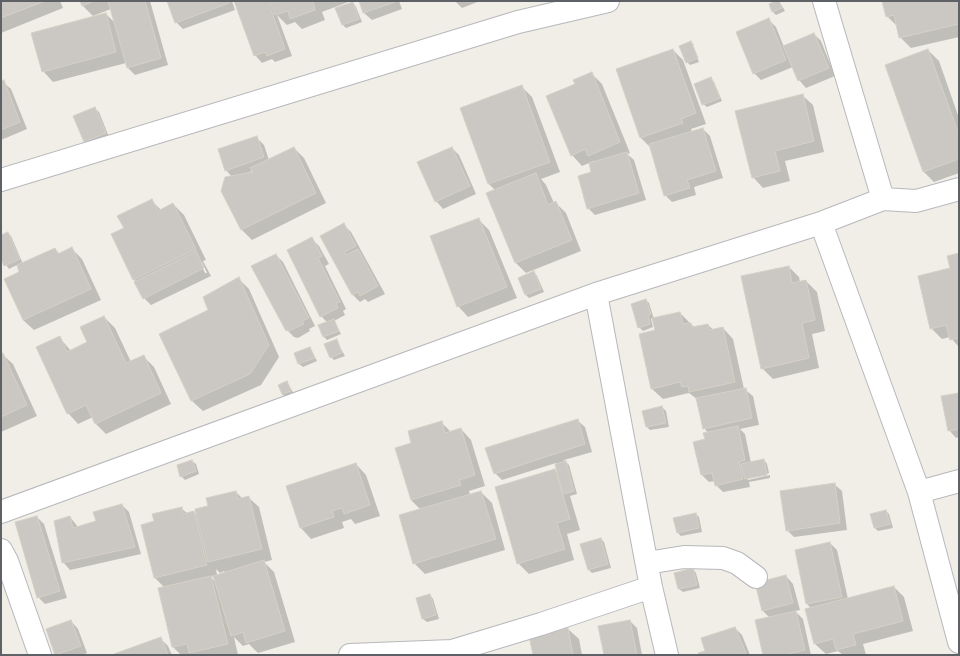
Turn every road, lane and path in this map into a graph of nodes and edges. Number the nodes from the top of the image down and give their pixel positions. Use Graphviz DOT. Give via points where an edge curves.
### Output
graph roads {
  1 [pos="608,1"];
  2 [pos="824,1"];
  3 [pos="1,180"];
  4 [pos="959,189"];
  5 [pos="883,199"];
  6 [pos="821,223"];
  7 [pos="596,294"];
  8 [pos="959,481"];
  9 [pos="919,492"];
  10 [pos="1,512"];
  11 [pos="1,550"];
  12 [pos="648,563"];
  13 [pos="756,578"];
  14 [pos="651,587"];
  15 [pos="959,642"];
  16 [pos="40,655"];
  17 [pos="350,655"];
  18 [pos="667,655"];
  1 -- 3 [label="street" via="518,22"];
  2 -- 5 [label="street"];
  4 -- 5 [label="street" via="916,201"];
  5 -- 6 [label="street"];
  6 -- 7 [label="street"];
  6 -- 9 [label="street"];
  7 -- 10 [label="street"];
  7 -- 12 [label="street"];
  8 -- 9 [label="street"];
  9 -- 15 [label="street"];
  11 -- 16 [label="street"];
  12 -- 13 [label="street" via="684,557 723,558 737,563"];
  12 -- 14 [label="street"];
  14 -- 17 [label="street" via="452,651"];
  14 -- 18 [label="street"];
}
